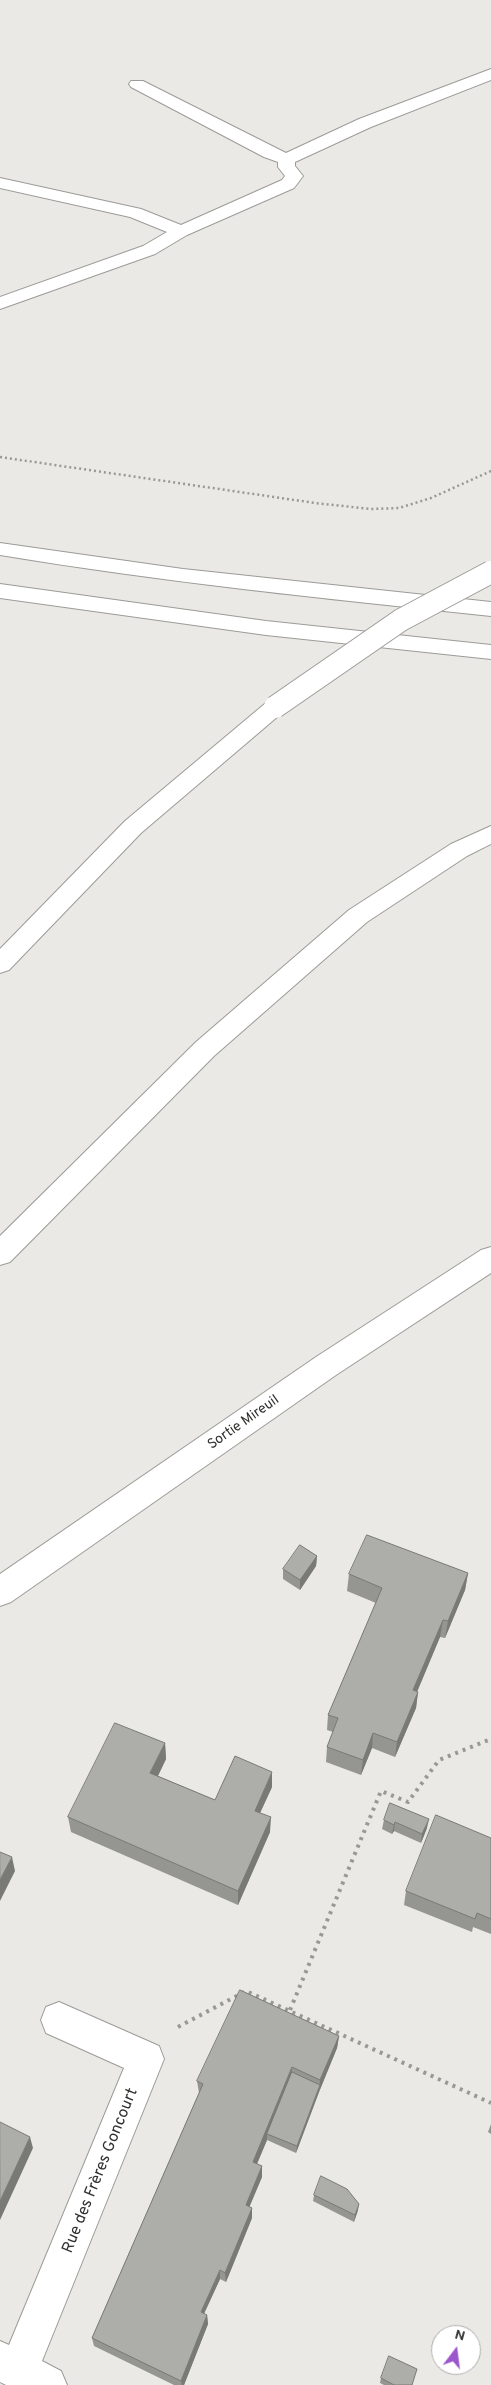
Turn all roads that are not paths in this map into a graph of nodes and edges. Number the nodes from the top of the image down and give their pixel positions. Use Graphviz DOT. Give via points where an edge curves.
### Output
graph roads {
  1 [pos="491,74"];
  2 [pos="137,84"];
  3 [pos="287,159"];
  4 [pos="0,183"];
  5 [pos="182,231"];
  6 [pos="0,303"];
  7 [pos="0,550"];
  8 [pos="491,572"];
  9 [pos="0,591"];
  10 [pos="491,609"];
  11 [pos="491,652"];
  12 [pos="491,834"];
  13 [pos="0,964"];
  14 [pos="0,1254"];
  15 [pos="491,1258"];
  16 [pos="0,1592"];
  17 [pos="59,2020"];
  18 [pos="22,2372"];
  1 -- 3 [label="main road" via="365,122"];
  2 -- 3 [label="main road"];
  3 -- 5 [label="main road" via="286,167 294,176 288,184"];
  4 -- 5 [label="main road" via="135,213"];
  5 -- 6 [label="main road" via="149,250"];
  7 -- 10 [label="main road" via="291,589"];
  8 -- 13 [label="main road, bridge" via="401,620 275,707 133,827"];
  9 -- 11 [label="main road" via="266,628"];
  12 -- 14 [label="main road" via="459,850 358,916 205,1049"];
  15 -- 16 [label="main road, Sortie Mireuil" via="326,1366"];
  17 -- 18 [label="main road, Rue des Frères Goncourt" via="146,2059"];
}
